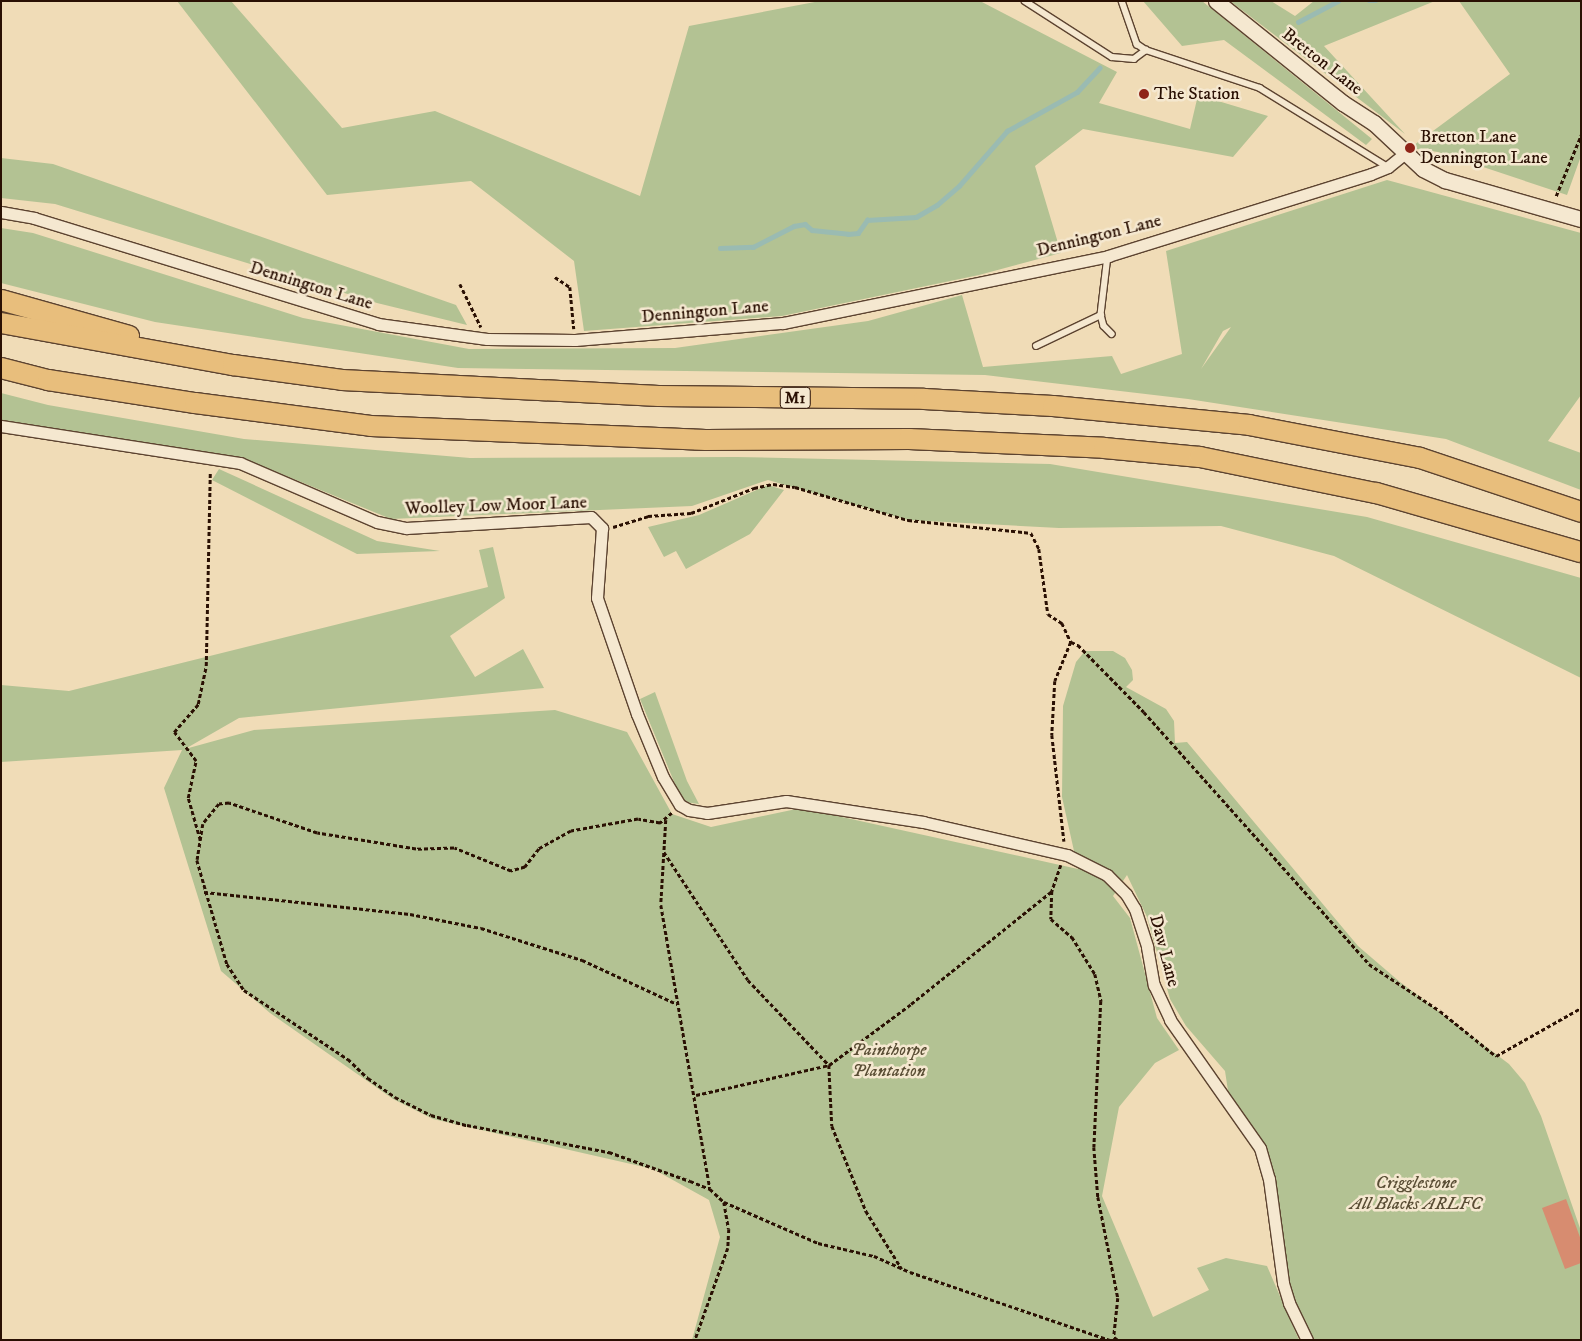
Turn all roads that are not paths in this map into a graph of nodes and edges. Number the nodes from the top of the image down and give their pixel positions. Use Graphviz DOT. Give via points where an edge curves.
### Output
graph roads {
  1 [pos="1025,1"];
  2 [pos="1122,1"];
  3 [pos="1216,1"];
  4 [pos="1146,50"];
  5 [pos="1404,154"];
  6 [pos="1388,167"];
  7 [pos="1,212"];
  8 [pos="1581,219"];
  9 [pos="1108,256"];
  10 [pos="1,300"];
  11 [pos="1101,315"];
  12 [pos="1,323"];
  13 [pos="1112,334"];
  14 [pos="1036,346"];
  15 [pos="233,365"];
  16 [pos="1,368"];
  17 [pos="1,426"];
  18 [pos="1581,512"];
  19 [pos="1581,552"];
  20 [pos="786,801"];
  21 [pos="1307,1340"];
  1 -- 4 [label="lane" via="1112,57 1127,60 1139,57"];
  2 -- 4 [label="lane" via="1137,44"];
  3 -- 5 [label="street, Bretton Lane" via="1342,103 1374,123"];
  4 -- 6 [label="lane" via="1260,88"];
  5 -- 6 [label="street, Dennington Lane"];
  5 -- 8 [label="street, Bretton Lane" via="1445,180"];
  6 -- 9 [label="street, Dennington Lane"];
  7 -- 9 [label="street, Dennington Lane" via="34,218 378,324 487,340 575,340 783,323"];
  9 -- 11 [label="lane"];
  10 -- 15 [label="highway"];
  11 -- 13 [label="lane" via="1104,326"];
  11 -- 14 [label="lane"];
  12 -- 15 [label="highway, M1"];
  15 -- 18 [label="highway, M1" via="342,380 506,391 924,399 1053,406 1249,425 1420,458"];
  16 -- 19 [label="highway" via="48,380 371,426 706,440 909,440 1104,448 1200,457 1376,493"];
  17 -- 20 [label="street, Woolley Low Moor Lane" via="240,463 377,522 406,528 591,517 602,528 597,598 637,714 663,776 680,805 707,813"];
  20 -- 21 [label="street, Daw Lane" via="923,822 1067,855 1098,869 1126,894 1141,925 1161,1004 1183,1043 1260,1148 1269,1179 1283,1283"];
}
